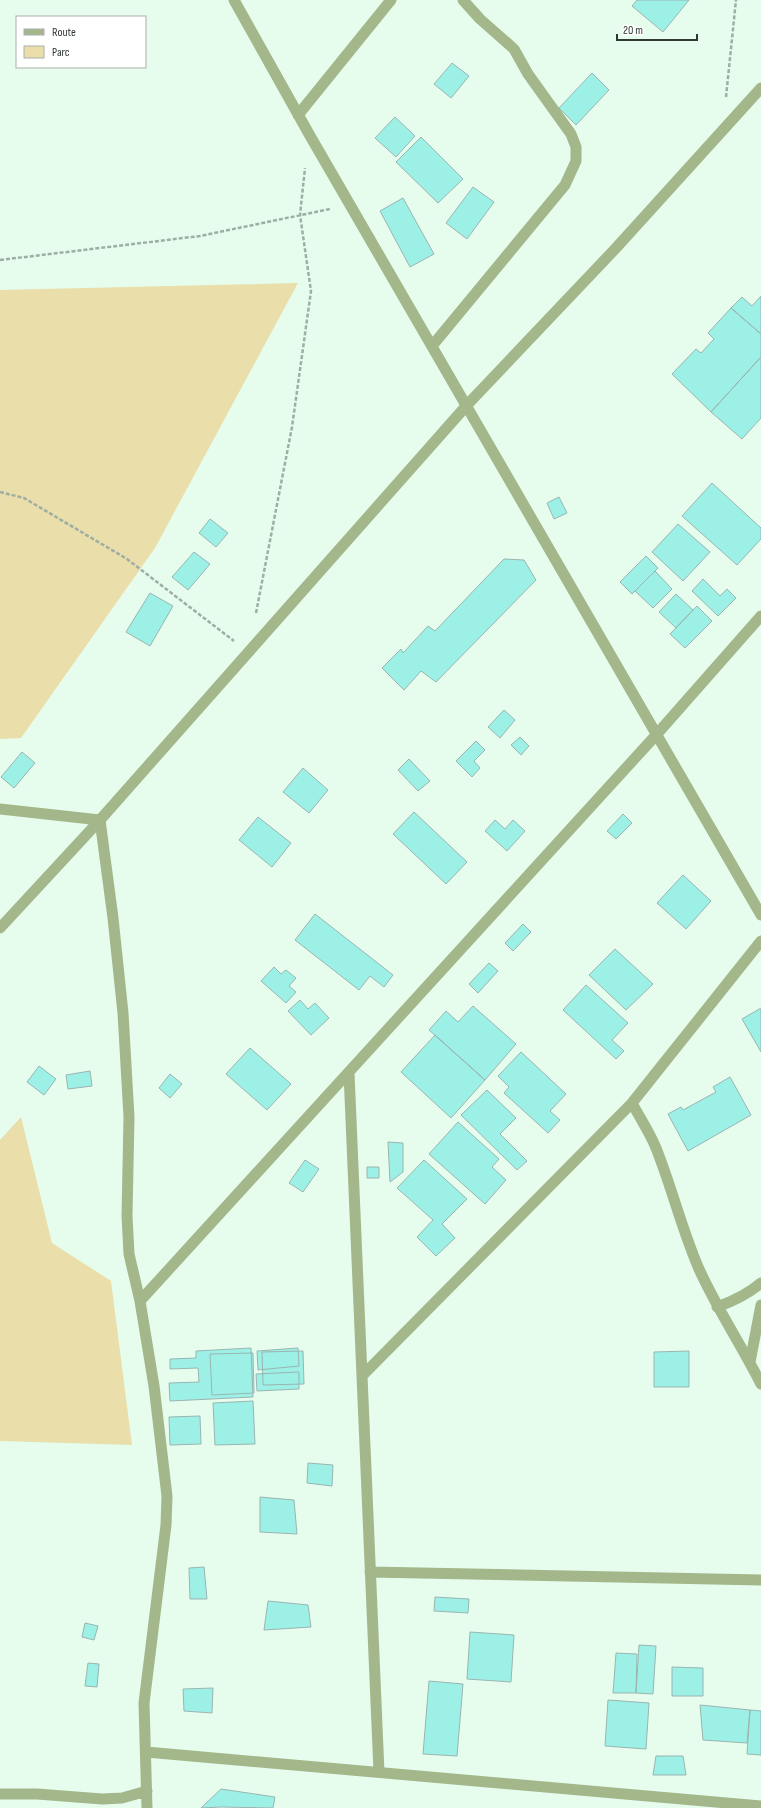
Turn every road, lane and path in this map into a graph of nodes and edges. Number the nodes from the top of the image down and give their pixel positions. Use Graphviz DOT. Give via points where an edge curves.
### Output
graph roads {
  1 [pos="234,0"];
  2 [pos="391,0"];
  3 [pos="463,0"];
  4 [pos="736,0"];
  5 [pos="761,88"];
  6 [pos="298,115"];
  7 [pos="723,130"];
  8 [pos="309,134"];
  9 [pos="350,204"];
  10 [pos="300,215"];
  11 [pos="0,260"];
  12 [pos="432,346"];
  13 [pos="467,405"];
  14 [pos="0,492"];
  15 [pos="761,616"];
  16 [pos="254,621"];
  17 [pos="248,652"];
  18 [pos="657,734"];
  19 [pos="0,809"];
  20 [pos="100,820"];
  21 [pos="761,915"];
  22 [pos="0,928"];
  23 [pos="761,941"];
  24 [pos="349,1073"];
  25 [pos="632,1103"];
  26 [pos="761,1283"];
  27 [pos="140,1301"];
  28 [pos="761,1306"];
  29 [pos="717,1307"];
  30 [pos="750,1362"];
  31 [pos="362,1376"];
  32 [pos="761,1384"];
  33 [pos="370,1572"];
  34 [pos="761,1580"];
  35 [pos="146,1752"];
  36 [pos="379,1772"];
  37 [pos="147,1791"];
  38 [pos="0,1794"];
  39 [pos="761,1806"];
  40 [pos="147,1808"];
  1 -- 6 [label="street"];
  2 -- 6 [label="street"];
  3 -- 12 [label="street" via="514,49 528,74 571,134 576,147 576,160 565,185"];
  4 -- 7 [label="path"];
  5 -- 7 [label="street"];
  6 -- 8 [label="street"];
  7 -- 13 [label="street" via="616,248"];
  8 -- 9 [label="street"];
  8 -- 10 [label="path"];
  9 -- 10 [label="path"];
  9 -- 12 [label="street"];
  10 -- 11 [label="path" via="200,236"];
  10 -- 16 [label="path" via="311,291 292,427"];
  12 -- 13 [label="street"];
  13 -- 17 [label="street"];
  13 -- 18 [label="street"];
  14 -- 17 [label="path" via="24,498 127,559"];
  15 -- 18 [label="street"];
  17 -- 20 [label="street"];
  18 -- 21 [label="street"];
  18 -- 24 [label="street"];
  19 -- 20 [label="street"];
  20 -- 22 [label="street"];
  20 -- 27 [label="street" via="123,1014 129,1117 129,1254"];
  23 -- 25 [label="street"];
  24 -- 27 [label="street"];
  24 -- 31 [label="street"];
  25 -- 29 [label="street" via="656,1147 681,1223"];
  25 -- 31 [label="street"];
  26 -- 29 [label="street" via="750,1293"];
  27 -- 35 [label="street" via="154,1386 167,1496 166,1524 144,1704"];
  28 -- 30 [label="street"];
  29 -- 30 [label="street"];
  30 -- 32 [label="street"];
  31 -- 33 [label="street"];
  33 -- 34 [label="street"];
  33 -- 36 [label="street"];
  35 -- 36 [label="street"];
  35 -- 37 [label="street"];
  36 -- 39 [label="street"];
  37 -- 38 [label="street" via="122,1798 102,1799"];
  37 -- 40 [label="street"];
}
